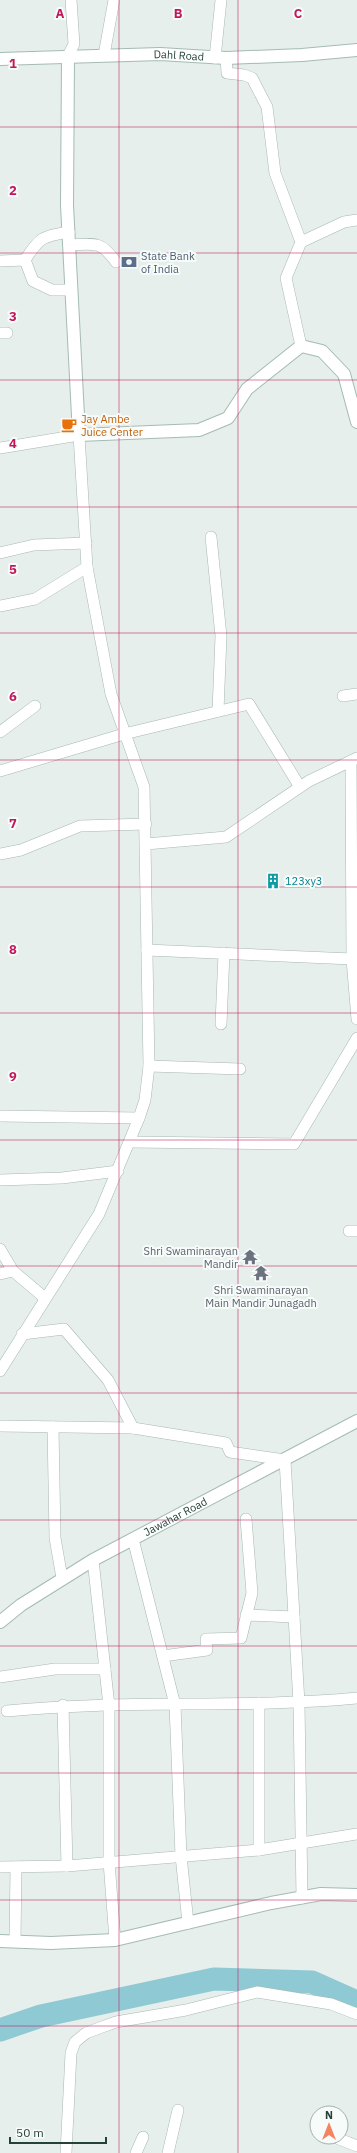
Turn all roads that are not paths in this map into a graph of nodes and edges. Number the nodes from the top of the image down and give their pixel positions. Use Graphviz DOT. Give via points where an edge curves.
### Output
graph roads {
  1 [pos="71,0"];
  2 [pos="114,0"];
  3 [pos="221,0"];
  4 [pos="357,50"];
  5 [pos="104,55"];
  6 [pos="68,56"];
  7 [pos="221,58"];
  8 [pos="0,59"];
  9 [pos="357,220"];
  10 [pos="69,238"];
  11 [pos="301,242"];
  12 [pos="25,260"];
  13 [pos="0,261"];
  14 [pos="116,262"];
  15 [pos="71,290"];
  16 [pos="301,346"];
  17 [pos="357,422"];
  18 [pos="79,435"];
  19 [pos="0,448"];
  20 [pos="211,537"];
  21 [pos="86,543"];
  22 [pos="0,553"];
  23 [pos="87,567"];
  24 [pos="0,606"];
  25 [pos="357,694"];
  26 [pos="343,696"];
  27 [pos="35,706"];
  28 [pos="218,711"];
  29 [pos="0,732"];
  30 [pos="124,734"];
  31 [pos="354,760"];
  32 [pos="0,771"];
  33 [pos="300,787"];
  34 [pos="146,824"];
  35 [pos="146,844"];
  36 [pos="0,854"];
  37 [pos="354,915"];
  38 [pos="147,950"];
  39 [pos="224,953"];
  40 [pos="352,959"];
  41 [pos="357,1019"];
  42 [pos="221,1024"];
  43 [pos="357,1038"];
  44 [pos="149,1066"];
  45 [pos="240,1069"];
  46 [pos="0,1116"];
  47 [pos="139,1118"];
  48 [pos="130,1142"];
  49 [pos="118,1171"];
  50 [pos="0,1180"];
  51 [pos="0,1249"];
  52 [pos="13,1271"];
  53 [pos="0,1274"];
  54 [pos="45,1298"];
  55 [pos="22,1334"];
  56 [pos="0,1371"];
  57 [pos="357,1421"];
  58 [pos="0,1426"];
  59 [pos="53,1427"];
  60 [pos="133,1428"];
  61 [pos="285,1460"];
  62 [pos="246,1519"];
  63 [pos="133,1539"];
  64 [pos="93,1560"];
  65 [pos="62,1578"];
  66 [pos="246,1615"];
  67 [pos="294,1617"];
  68 [pos="0,1622"];
  69 [pos="163,1656"];
  70 [pos="105,1669"];
  71 [pos="0,1677"];
  72 [pos="357,1698"];
  73 [pos="259,1703"];
  74 [pos="299,1703"];
  75 [pos="63,1705"];
  76 [pos="176,1705"];
  77 [pos="109,1706"];
  78 [pos="7,1711"];
  79 [pos="357,1834"];
  80 [pos="300,1844"];
  81 [pos="259,1850"];
  82 [pos="181,1856"];
  83 [pos="109,1862"];
  84 [pos="67,1866"];
  85 [pos="16,1867"];
  86 [pos="0,1868"];
  87 [pos="357,1895"];
  88 [pos="302,1898"];
  89 [pos="188,1923"];
  90 [pos="115,1940"];
  91 [pos="0,1941"];
  92 [pos="15,1941"];
  93 [pos="357,2014"];
  94 [pos="178,2110"];
  95 [pos="143,2137"];
  96 [pos="66,2153"];
  97 [pos="136,2153"];
  98 [pos="168,2153"];
  1 -- 6 [label="street" via="74,44"];
  2 -- 5 [label="street"];
  3 -- 7 [label="street"];
  4 -- 7 [label="street, Dahl Road"];
  5 -- 6 [label="street, Dahl Road"];
  5 -- 7 [label="street, Dahl Road" via="160,54"];
  6 -- 8 [label="street, Dahl Road"];
  6 -- 10 [label="street"];
  7 -- 11 [label="street" via="227,73 244,74 252,78 267,108 275,173"];
  9 -- 11 [label="street" via="344,222"];
  10 -- 12 [label="street" via="52,234 36,241"];
  10 -- 14 [label="street" via="106,248"];
  10 -- 15 [label="street"];
  11 -- 16 [label="street" via="286,278"];
  12 -- 13 [label="street"];
  12 -- 15 [label="street" via="33,281 52,290"];
  15 -- 18 [label="street"];
  16 -- 17 [label="street" via="322,351 344,374"];
  16 -- 18 [label="street" via="247,389 228,418 199,430"];
  18 -- 19 [label="street"];
  18 -- 21 [label="street"];
  20 -- 28 [label="street" via="221,636"];
  21 -- 22 [label="street" via="34,545"];
  21 -- 23 [label="street"];
  23 -- 24 [label="street" via="34,599"];
  23 -- 30 [label="street" via="111,694"];
  25 -- 26 [label="street"];
  27 -- 29 [label="street"];
  28 -- 30 [label="street"];
  28 -- 33 [label="street" via="249,704"];
  30 -- 32 [label="street"];
  30 -- 34 [label="street" via="144,787"];
  31 -- 33 [label="street"];
  31 -- 37 [label="street"];
  33 -- 35 [label="street" via="226,837"];
  34 -- 35 [label="street"];
  34 -- 36 [label="street" via="80,826 21,850"];
  35 -- 38 [label="street"];
  37 -- 40 [label="street"];
  38 -- 39 [label="street"];
  38 -- 44 [label="street"];
  39 -- 40 [label="street"];
  39 -- 42 [label="street"];
  40 -- 41 [label="street"];
  43 -- 48 [label="street" via="294,1144"];
  44 -- 45 [label="street"];
  44 -- 47 [label="street" via="145,1100"];
  46 -- 47 [label="street"];
  47 -- 48 [label="street"];
  48 -- 49 [label="street"];
  49 -- 50 [label="street" via="62,1178"];
  49 -- 54 [label="street" via="99,1214"];
  51 -- 52 [label="street"];
  52 -- 53 [label="street"];
  52 -- 54 [label="street"];
  54 -- 55 [label="street"];
  55 -- 56 [label="street"];
  55 -- 60 [label="street" via="64,1329 108,1380"];
  57 -- 61 [label="street, Jawahar Road"];
  58 -- 59 [label="street"];
  59 -- 60 [label="street"];
  59 -- 65 [label="street" via="55,1538"];
  60 -- 61 [label="street" via="226,1443 230,1452"];
  61 -- 63 [label="street, Jawahar Road"];
  61 -- 67 [label="street"];
  62 -- 66 [label="street" via="252,1593"];
  63 -- 64 [label="street, Jawahar Road"];
  63 -- 69 [label="street"];
  64 -- 65 [label="street, Jawahar Road"];
  64 -- 70 [label="street"];
  65 -- 68 [label="street, Jawahar Road"];
  66 -- 67 [label="street"];
  66 -- 69 [label="street" via="241,1638 206,1639 207,1650"];
  67 -- 74 [label="street"];
  69 -- 76 [label="street"];
  70 -- 71 [label="street" via="55,1669"];
  70 -- 77 [label="street"];
  72 -- 74 [label="street"];
  73 -- 74 [label="street"];
  73 -- 76 [label="street"];
  73 -- 81 [label="street"];
  74 -- 80 [label="street"];
  75 -- 77 [label="street"];
  75 -- 78 [label="street"];
  75 -- 84 [label="street"];
  76 -- 77 [label="street"];
  76 -- 82 [label="street"];
  77 -- 83 [label="street"];
  79 -- 80 [label="street"];
  80 -- 81 [label="street"];
  80 -- 88 [label="street"];
  81 -- 82 [label="street"];
  82 -- 83 [label="street"];
  82 -- 89 [label="street"];
  83 -- 84 [label="street"];
  83 -- 90 [label="street"];
  84 -- 85 [label="street"];
  85 -- 86 [label="street"];
  85 -- 92 [label="street"];
  87 -- 88 [label="street" via="321,1894"];
  88 -- 89 [label="street"];
  89 -- 90 [label="street"];
  90 -- 92 [label="street" via="51,1943"];
  91 -- 92 [label="street"];
  93 -- 96 [label="street" via="331,2004 257,1992 186,2010 116,2022 86,2033 74,2042 71,2053"];
  94 -- 98 [label="street"];
  95 -- 97 [label="street"];
}
